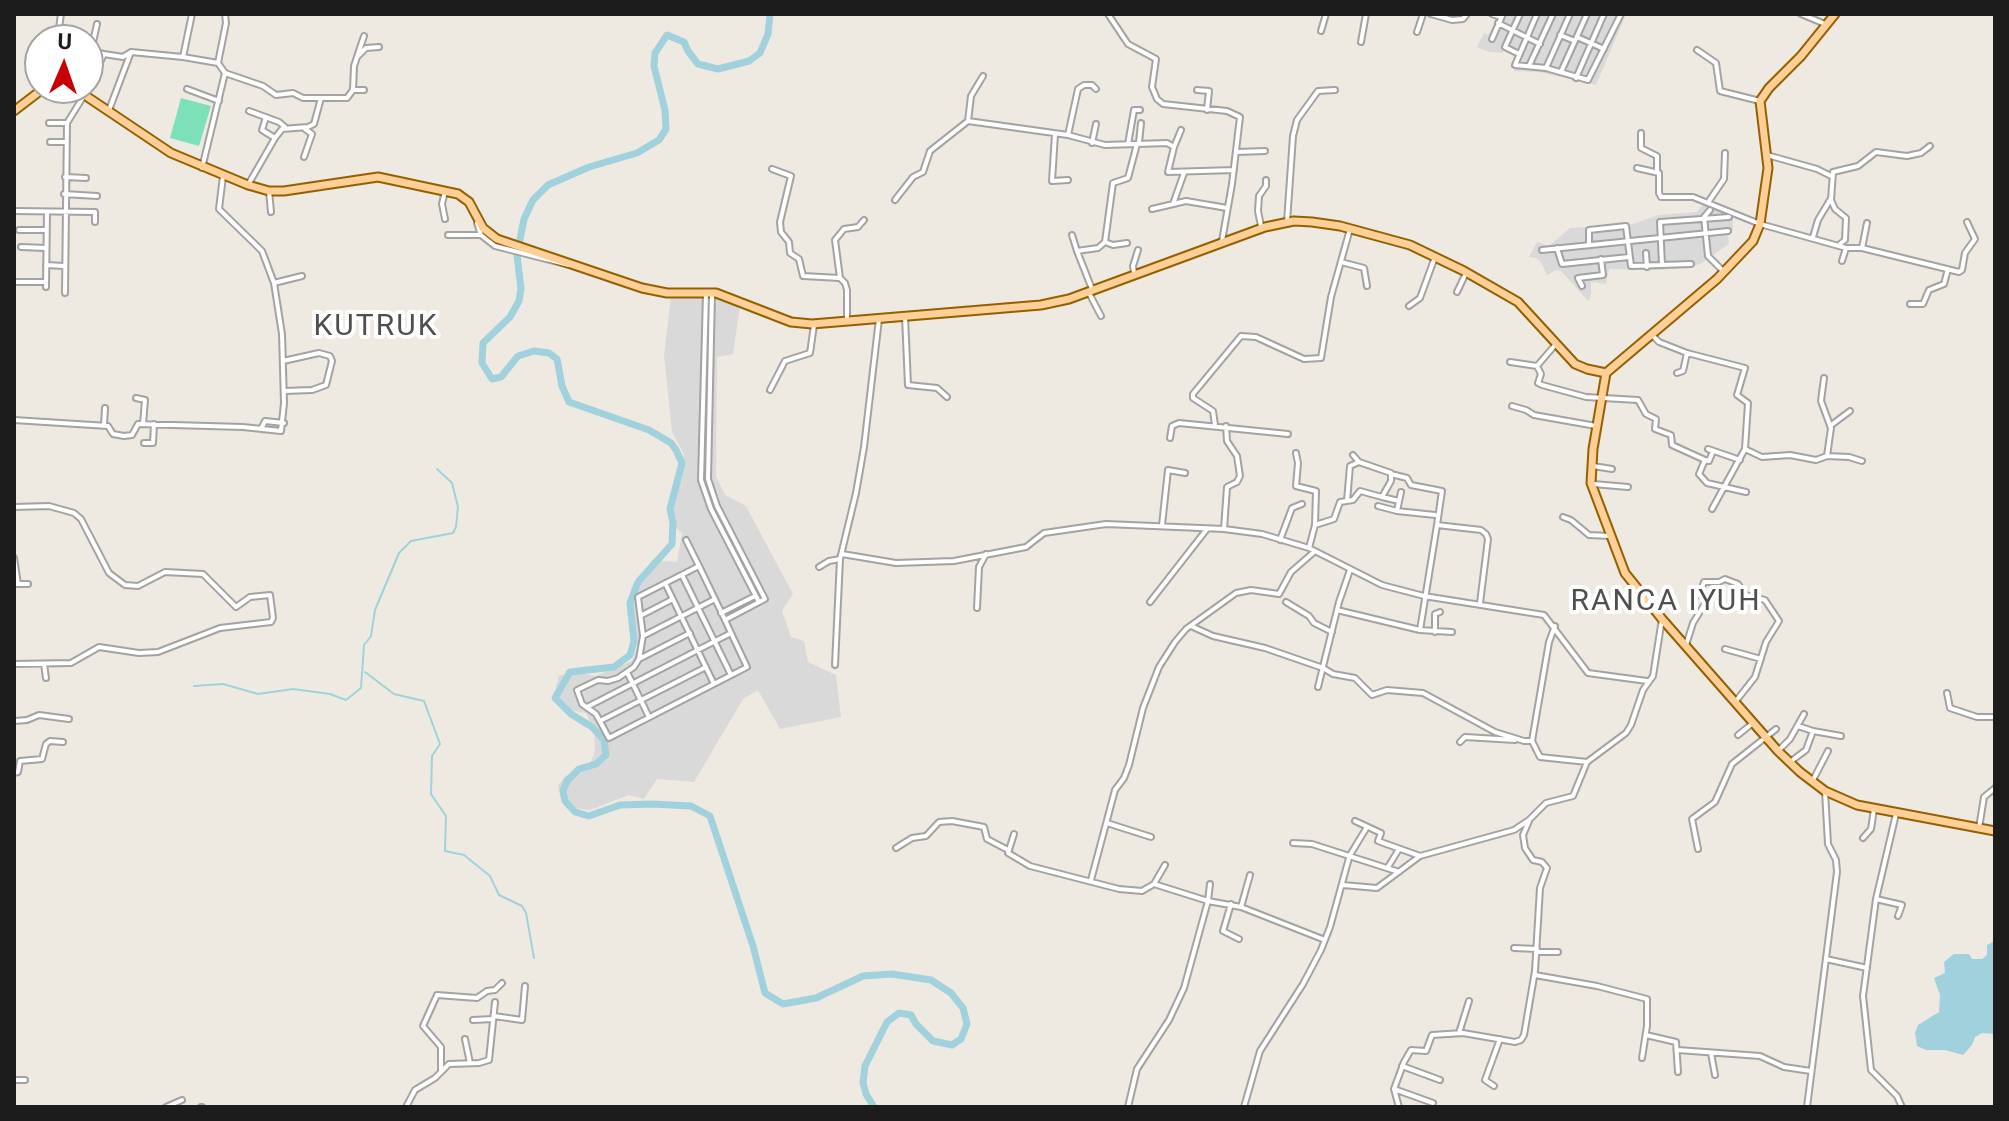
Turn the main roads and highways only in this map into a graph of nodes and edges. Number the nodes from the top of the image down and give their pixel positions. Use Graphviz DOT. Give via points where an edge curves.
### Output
graph roads {
  1 [pos="1835,14"];
  2 [pos="100,104"];
  3 [pos="1606,373"];
  4 [pos="1995,831"];
  1 -- 3 [label="main road" via="1760,101 1767,181 1753,241"];
  2 -- 3 [label="main road" via="154,143 248,185 291,191 378,177 445,191 468,200 498,243 660,292 709,292 791,322 1041,305 1261,229 1320,222 1410,245 1466,273 1518,302 1578,366"];
  3 -- 4 [label="main road" via="1591,484 1625,573 1662,619 1778,751 1825,791 1874,809"];
}
